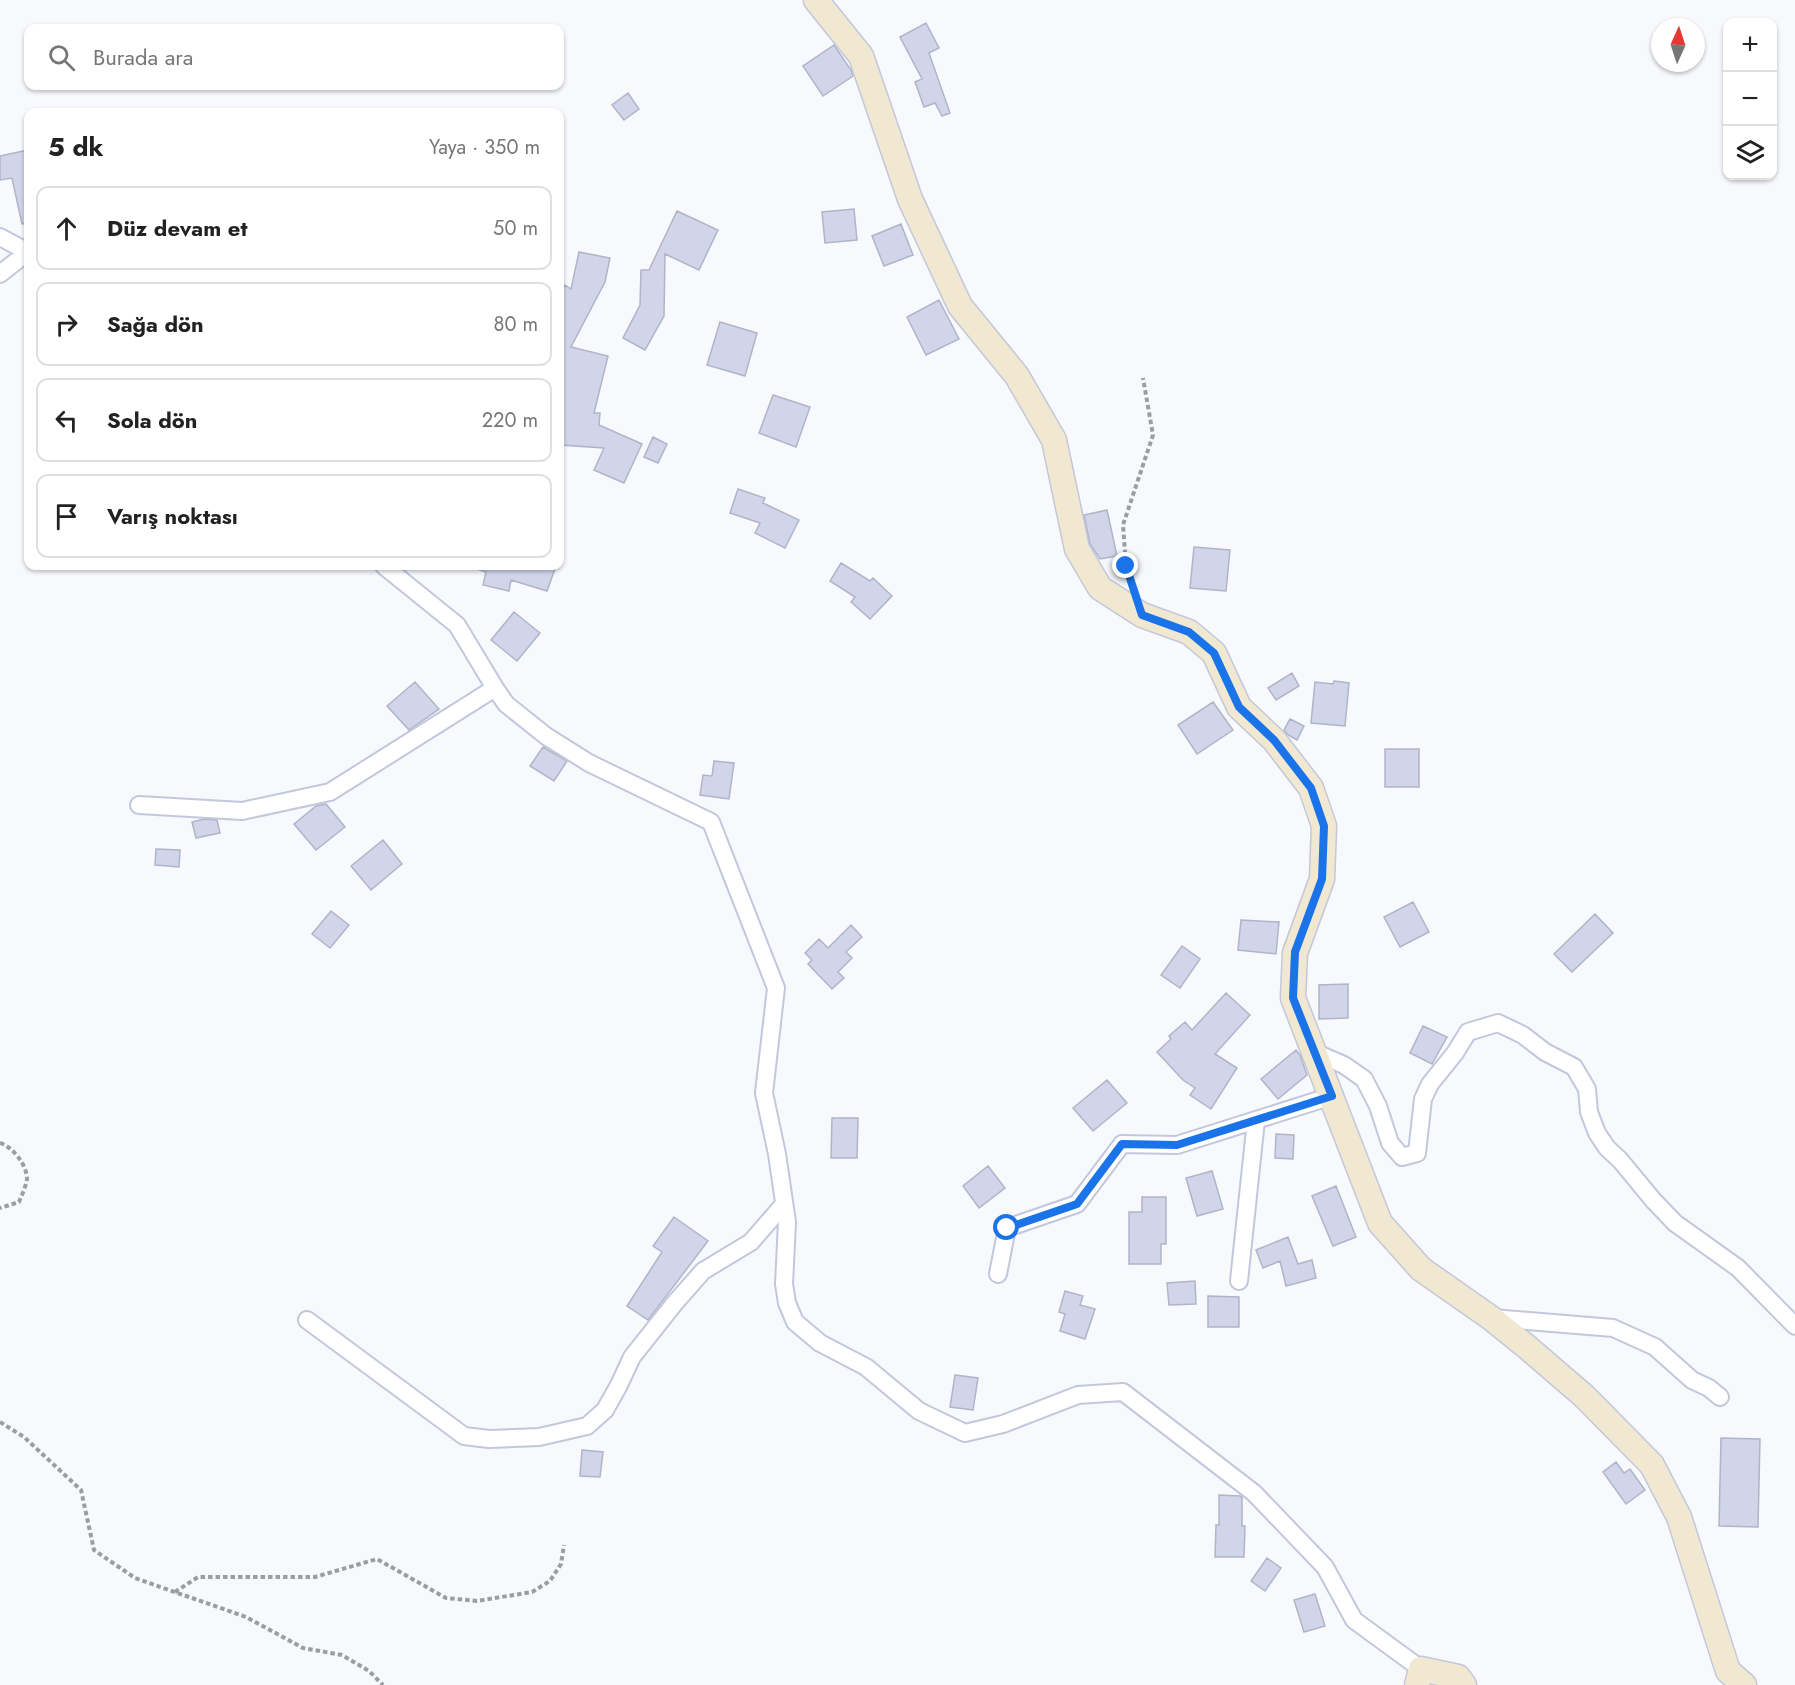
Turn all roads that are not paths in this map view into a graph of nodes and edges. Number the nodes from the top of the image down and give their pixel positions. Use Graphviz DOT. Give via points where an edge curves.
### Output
graph roads {
  1 [pos="816,0"];
  2 [pos="0,237"];
  3 [pos="24,251"];
  4 [pos="24,256"];
  5 [pos="0,274"];
  6 [pos="389,570"];
  7 [pos="495,688"];
  8 [pos="139,805"];
  9 [pos="1316,1053"];
  10 [pos="1332,1096"];
  11 [pos="1256,1120"];
  12 [pos="784,1204"];
  13 [pos="998,1274"];
  14 [pos="1239,1281"];
  15 [pos="1491,1318"];
  16 [pos="307,1320"];
  17 [pos="1795,1326"];
  18 [pos="1720,1398"];
  19 [pos="1419,1677"];
  20 [pos="1464,1685"];
  21 [pos="1744,1685"];
  1 -- 9 [label="street" via="861,56 910,199 960,306 1017,376 1054,440 1077,549 1101,588 1142,615 1189,632 1214,653 1239,707 1274,740 1311,788 1324,826 1322,879 1295,952 1293,998"];
  2 -- 3 [label="street"];
  4 -- 5 [label="street"];
  6 -- 7 [label="street" via="457,625"];
  7 -- 8 [label="street" via="330,792 242,811"];
  7 -- 12 [label="street" via="506,704 589,763 711,822 776,988 764,1094"];
  9 -- 10 [label="street"];
  9 -- 17 [label="street" via="1364,1079 1390,1143 1402,1157 1417,1153 1423,1099 1468,1032 1498,1023 1523,1035 1574,1067 1587,1089 1589,1112 1597,1133 1653,1200 1675,1223 1738,1268"];
  10 -- 11 [label="street"];
  10 -- 15 [label="street" via="1380,1223 1421,1269"];
  11 -- 13 [label="street" via="1177,1145 1122,1144 1077,1204 1007,1228"];
  11 -- 14 [label="street"];
  12 -- 16 [label="street" via="751,1242 703,1271 632,1357 605,1410 587,1426 540,1437 464,1436"];
  12 -- 19 [label="street" via="787,1303 795,1322 820,1343 866,1368 920,1411 965,1433 1002,1424 1078,1395 1124,1392 1254,1493 1325,1567 1354,1620"];
  15 -- 18 [label="street" via="1613,1328 1655,1347 1692,1380"];
  15 -- 21 [label="street" via="1584,1396 1652,1465 1679,1517 1728,1671"];
  19 -- 20 [label="street" via="1458,1677"];
}
